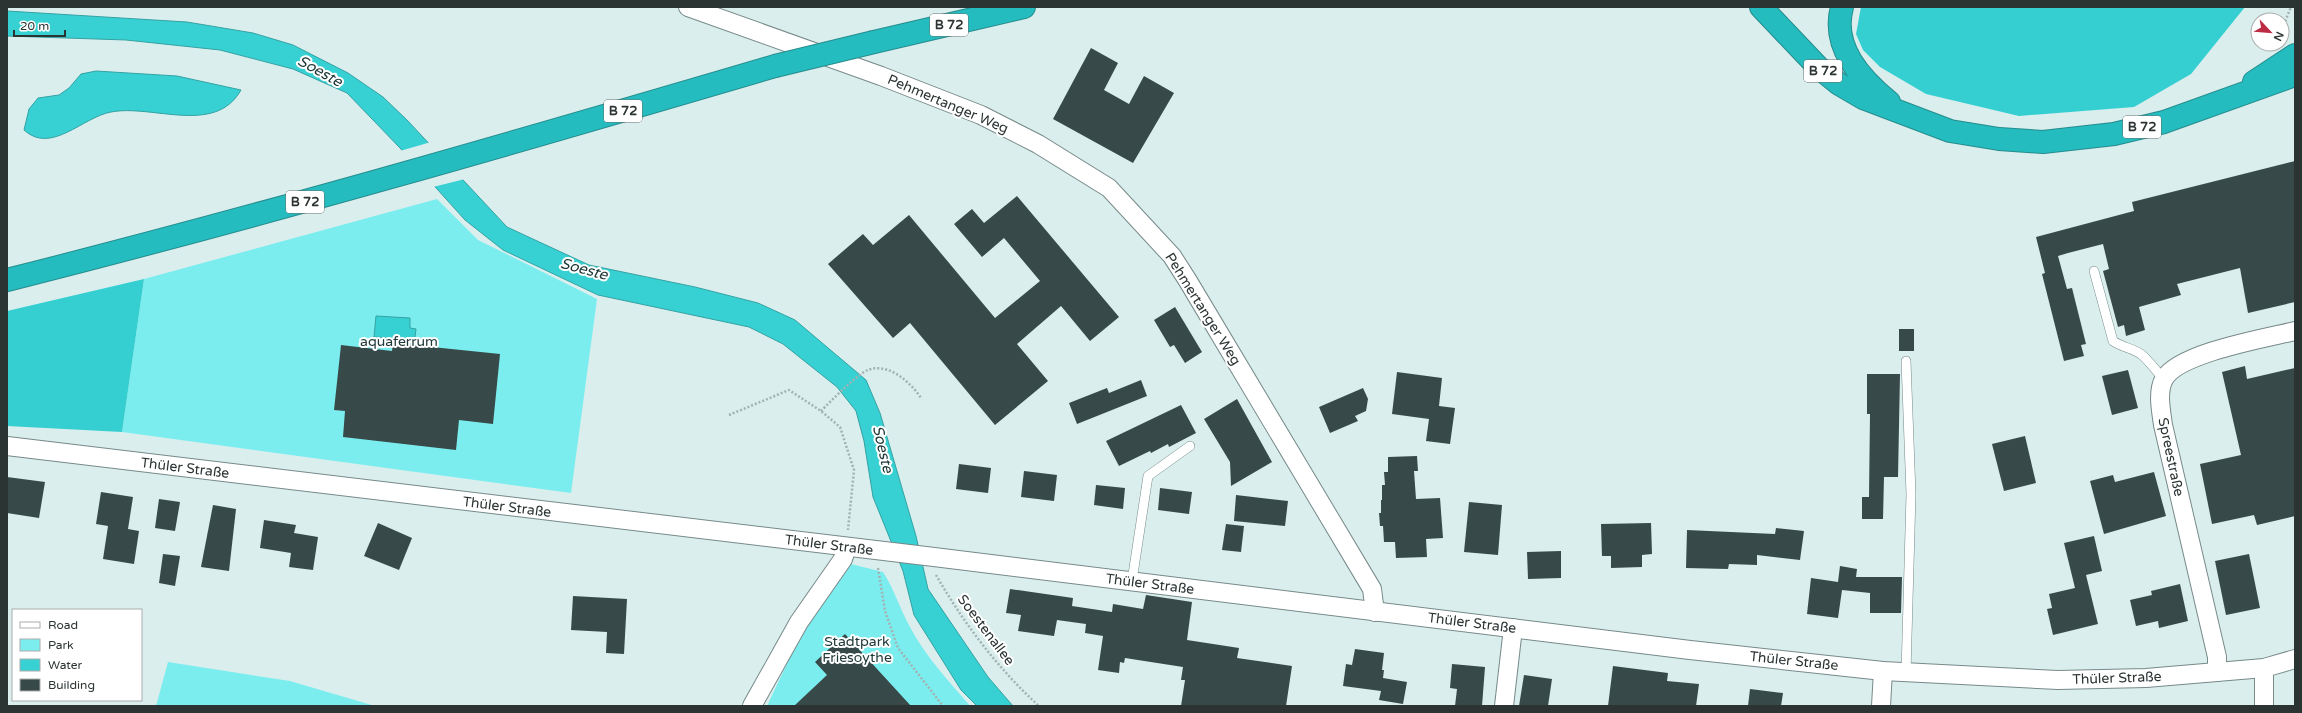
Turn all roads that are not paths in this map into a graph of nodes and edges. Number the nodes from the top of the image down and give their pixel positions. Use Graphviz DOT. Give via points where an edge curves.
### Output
graph roads {
  1 [pos="688,7"];
  2 [pos="1024,7"];
  3 [pos="1761,7"];
  4 [pos="1842,7"];
  5 [pos="2295,55"];
  6 [pos="2295,75"];
  7 [pos="2237,94"];
  8 [pos="1902,114"];
  9 [pos="2094,271"];
  10 [pos="7,280"];
  11 [pos="2295,331"];
  12 [pos="1906,362"];
  13 [pos="2164,379"];
  14 [pos="7,446"];
  15 [pos="1190,446"];
  16 [pos="847,546"];
  17 [pos="1132,582"];
  18 [pos="1375,612"];
  19 [pos="1513,628"];
  20 [pos="2295,659"];
  21 [pos="2264,668"];
  22 [pos="1883,671"];
  23 [pos="2217,672"];
  24 [pos="1906,673"];
  25 [pos="752,706"];
  26 [pos="1504,706"];
  27 [pos="1881,706"];
  28 [pos="2264,706"];
  1 -- 18 [label="street, Pehmertanger Weg" via="881,76 981,115 1038,144 1109,188 1172,256 1184,275 1372,589"];
  2 -- 10 [label="highway, B 72, bridge" via="775,66 470,156 212,228"];
  3 -- 8 [label="highway, B 72" via="1798,48 1839,84 1863,98"];
  4 -- 8 [label="highway, B 72" via="1840,27 1843,47 1853,66 1871,87"];
  5 -- 7 [label="highway, B 72"];
  6 -- 7 [label="highway, B 72"];
  7 -- 8 [label="highway, B 72" via="2164,122 2114,134 2043,142 1973,136 1950,131"];
  9 -- 13 [label="lane" via="2114,341 2121,347 2142,354"];
  11 -- 13 [label="street" via="2201,355 2177,367"];
  12 -- 24 [label="lane" via="1911,494"];
  13 -- 23 [label="street, Spreestraße" via="2160,398 2163,424 2217,657"];
  14 -- 16 [label="street, Thüler Straße"];
  15 -- 17 [label="lane" via="1148,476"];
  16 -- 17 [label="street, Thüler Straße" via="881,556 928,556"];
  16 -- 25 [label="street" via="843,559 799,622"];
  17 -- 18 [label="street, Thüler Straße"];
  18 -- 19 [label="street, Thüler Straße"];
  19 -- 22 [label="street, Thüler Straße"];
  19 -- 26 [label="street"];
  20 -- 21 [label="street, Thüler Straße"];
  21 -- 23 [label="street, Thüler Straße"];
  21 -- 28 [label="street"];
  22 -- 24 [label="street, Thüler Straße"];
  22 -- 27 [label="street"];
  23 -- 24 [label="street, Thüler Straße" via="2146,678 2058,680"];
}
